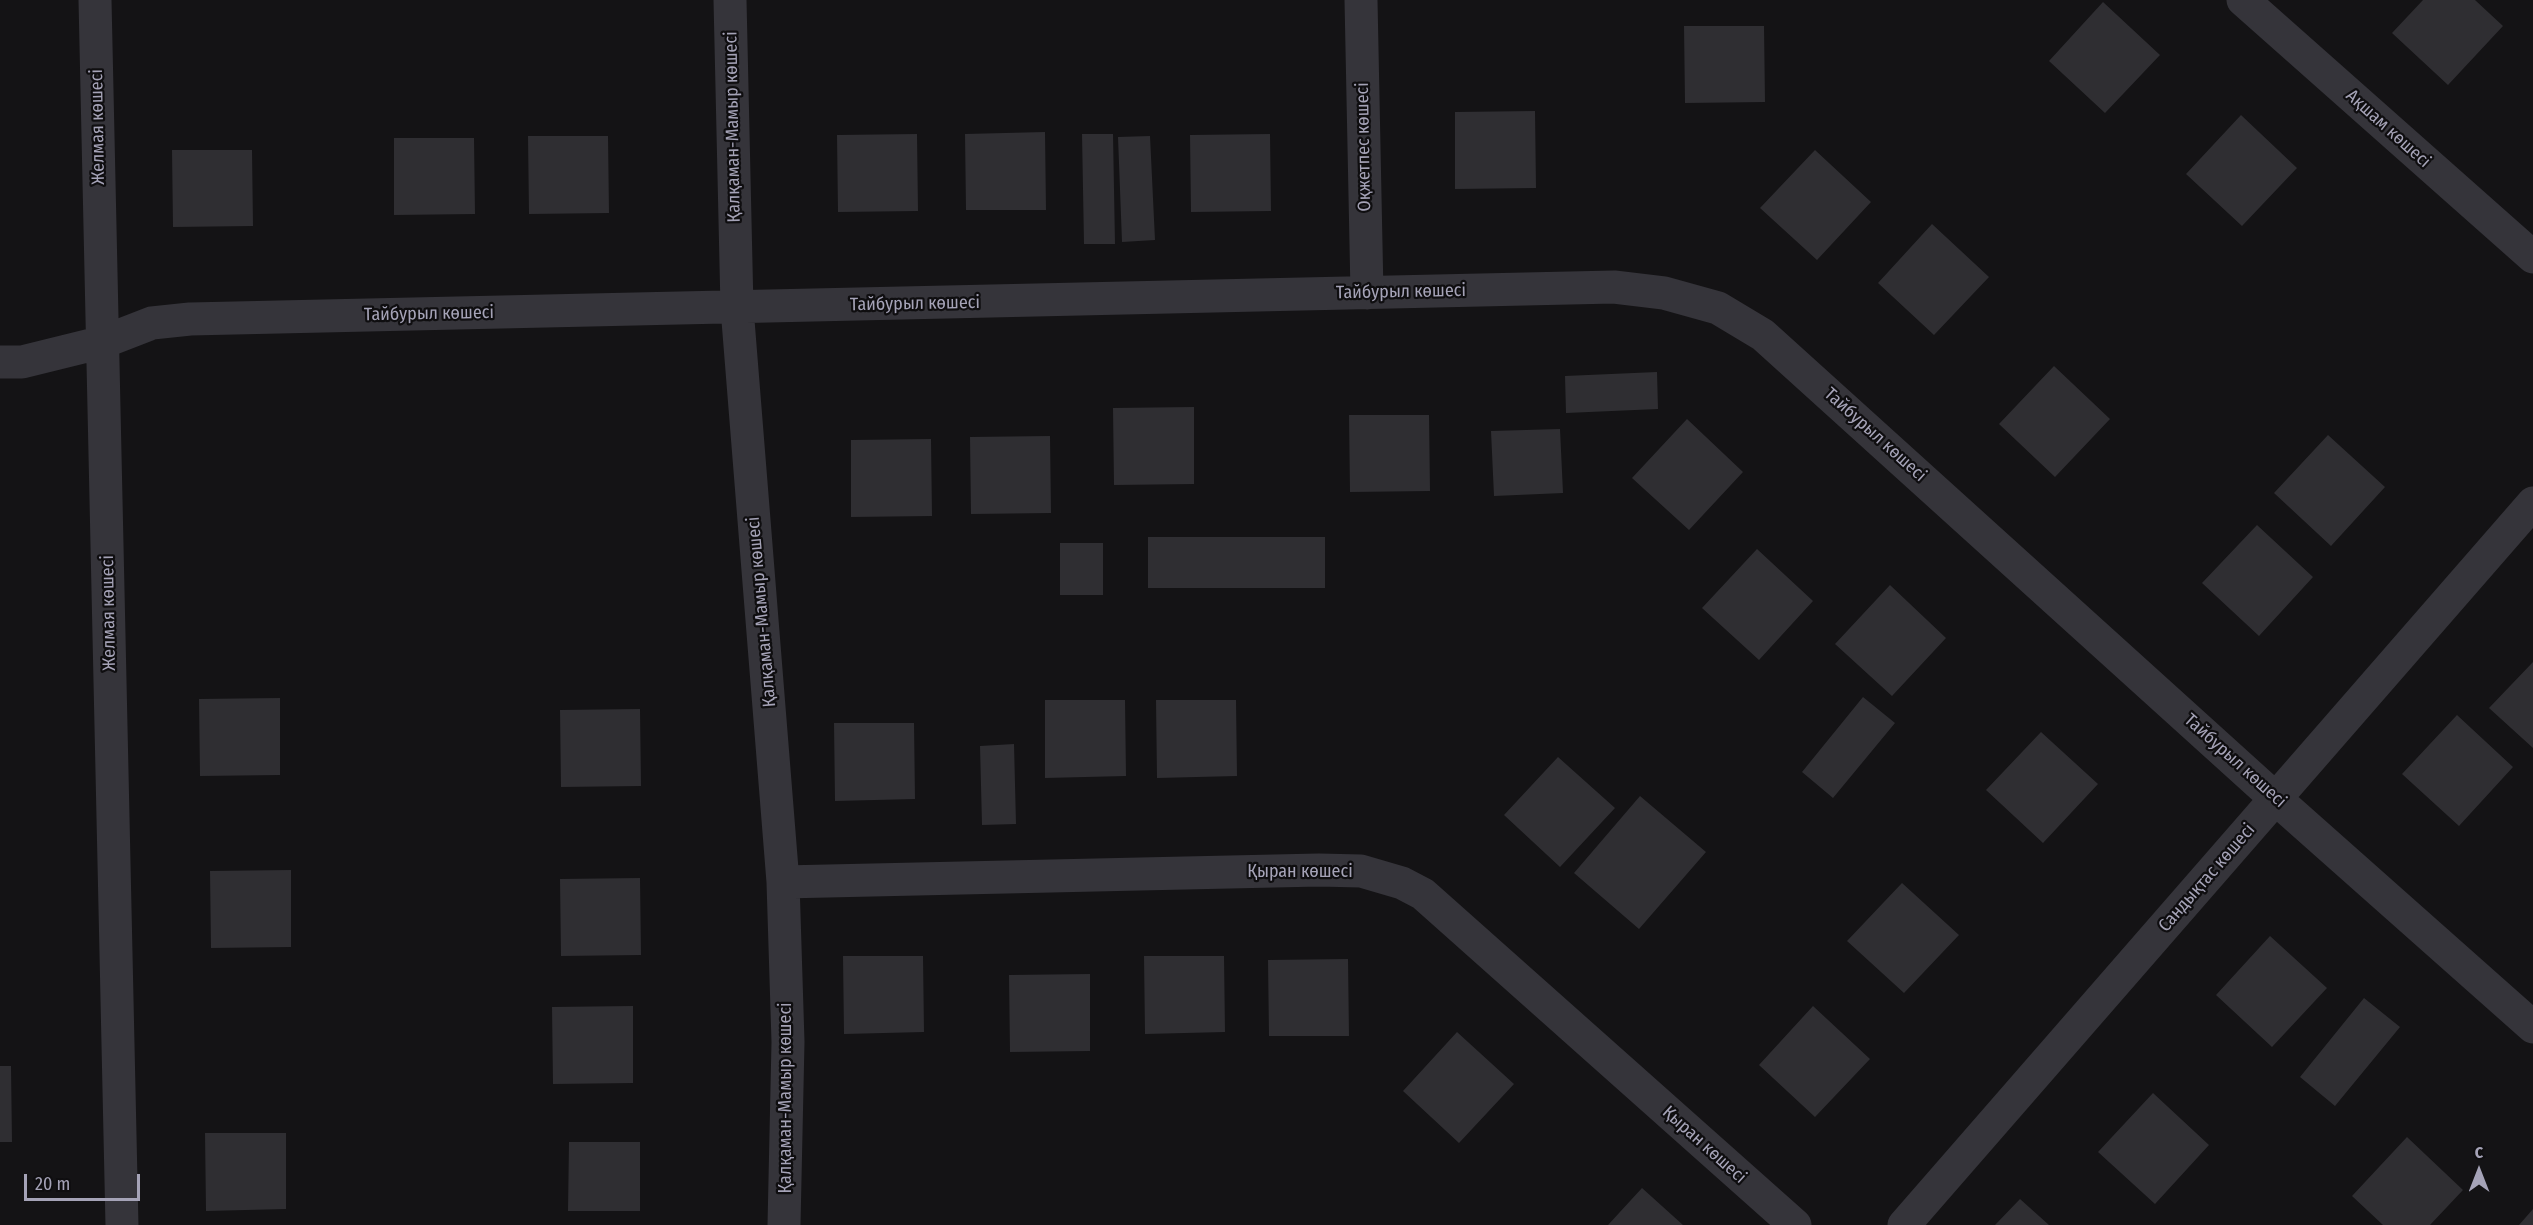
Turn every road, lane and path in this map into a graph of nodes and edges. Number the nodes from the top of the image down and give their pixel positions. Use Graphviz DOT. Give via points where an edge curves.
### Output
graph roads {
  1 [pos="95,0"];
  2 [pos="730,0"];
  3 [pos="1361,0"];
  4 [pos="2243,0"];
  5 [pos="2533,257"];
  6 [pos="1367,293"];
  7 [pos="737,308"];
  8 [pos="103,342"];
  9 [pos="0,362"];
  10 [pos="2533,503"];
  11 [pos="2276,799"];
  12 [pos="783,882"];
  13 [pos="2533,1027"];
  14 [pos="122,1225"];
  15 [pos="784,1225"];
  16 [pos="1795,1225"];
  17 [pos="1904,1225"];
  1 -- 8 [label="street, Желмая көшесі"];
  2 -- 7 [label="street, Қалқаман-Мамыр көшесі"];
  3 -- 6 [label="street, Оқжетпес көшесі"];
  4 -- 5 [label="street, Ақшам көшесі"];
  6 -- 7 [label="street, Тайбурыл көшесі"];
  6 -- 11 [label="street, Тайбурыл көшесі" via="1614,287 1664,293 1718,308 1763,335 1801,368"];
  7 -- 8 [label="street, Тайбурыл көшесі" via="189,319 152,323"];
  7 -- 12 [label="street, Қалқаман-Мамыр көшесі"];
  8 -- 9 [label="street, Тайбурыл көшесі" via="22,362"];
  8 -- 14 [label="street, Желмая көшесі"];
  10 -- 11 [label="street, Сандықтас көшесі"];
  11 -- 13 [label="street, Тайбурыл көшесі"];
  11 -- 17 [label="street, Сандықтас көшесі"];
  12 -- 15 [label="street, Қалқаман-Мамыр көшесі" via="788,1042"];
  12 -- 16 [label="street, Қыран көшесі" via="1319,870 1361,871 1402,883 1423,894"];
}
